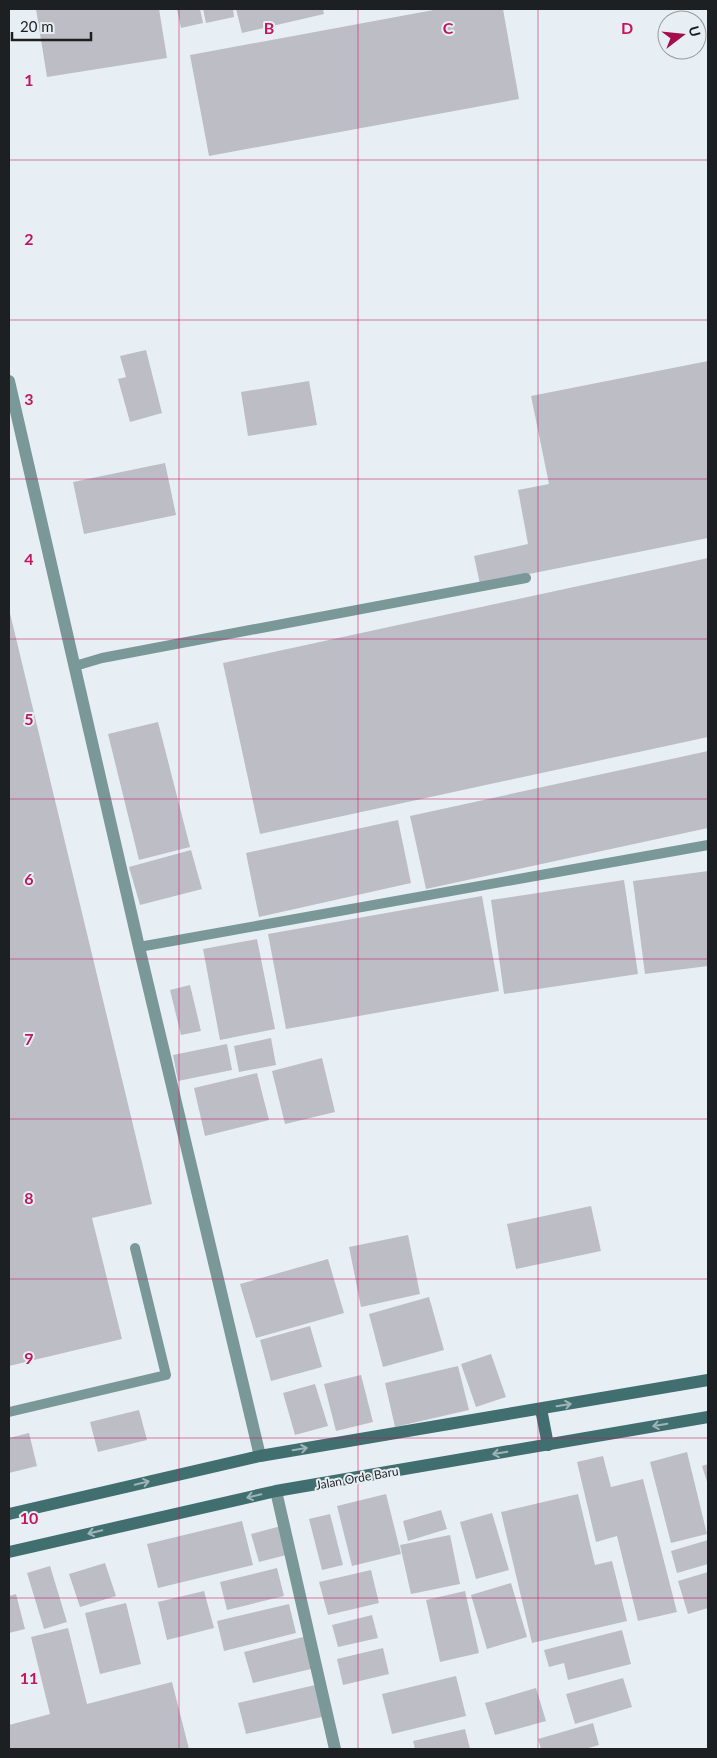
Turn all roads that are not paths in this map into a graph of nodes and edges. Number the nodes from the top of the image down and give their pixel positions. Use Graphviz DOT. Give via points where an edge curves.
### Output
graph roads {
  1 [pos="9,381"];
  2 [pos="526,578"];
  3 [pos="75,666"];
  4 [pos="708,845"];
  5 [pos="139,947"];
  6 [pos="136,1248"];
  7 [pos="708,1380"];
  8 [pos="541,1409"];
  9 [pos="9,1412"];
  10 [pos="708,1417"];
  11 [pos="548,1445"];
  12 [pos="260,1456"];
  13 [pos="276,1491"];
  14 [pos="9,1514"];
  15 [pos="9,1552"];
  16 [pos="335,1749"];
  1 -- 3 [label="street"];
  2 -- 3 [label="lane" via="102,658"];
  3 -- 5 [label="street"];
  4 -- 5 [label="lane"];
  5 -- 12 [label="street"];
  6 -- 9 [label="lane" via="166,1375"];
  8 -- 7 [label="main road, one-way"];
  8 -- 11 [label="main road"];
  12 -- 8 [label="main road, one-way"];
  10 -- 11 [label="main road, Jalan Orde Baru, one-way"];
  11 -- 13 [label="main road, Jalan Orde Baru, one-way"];
  14 -- 12 [label="main road, one-way"];
  13 -- 15 [label="main road, Jalan Orde Baru, one-way"];
  13 -- 16 [label="street"];
}
